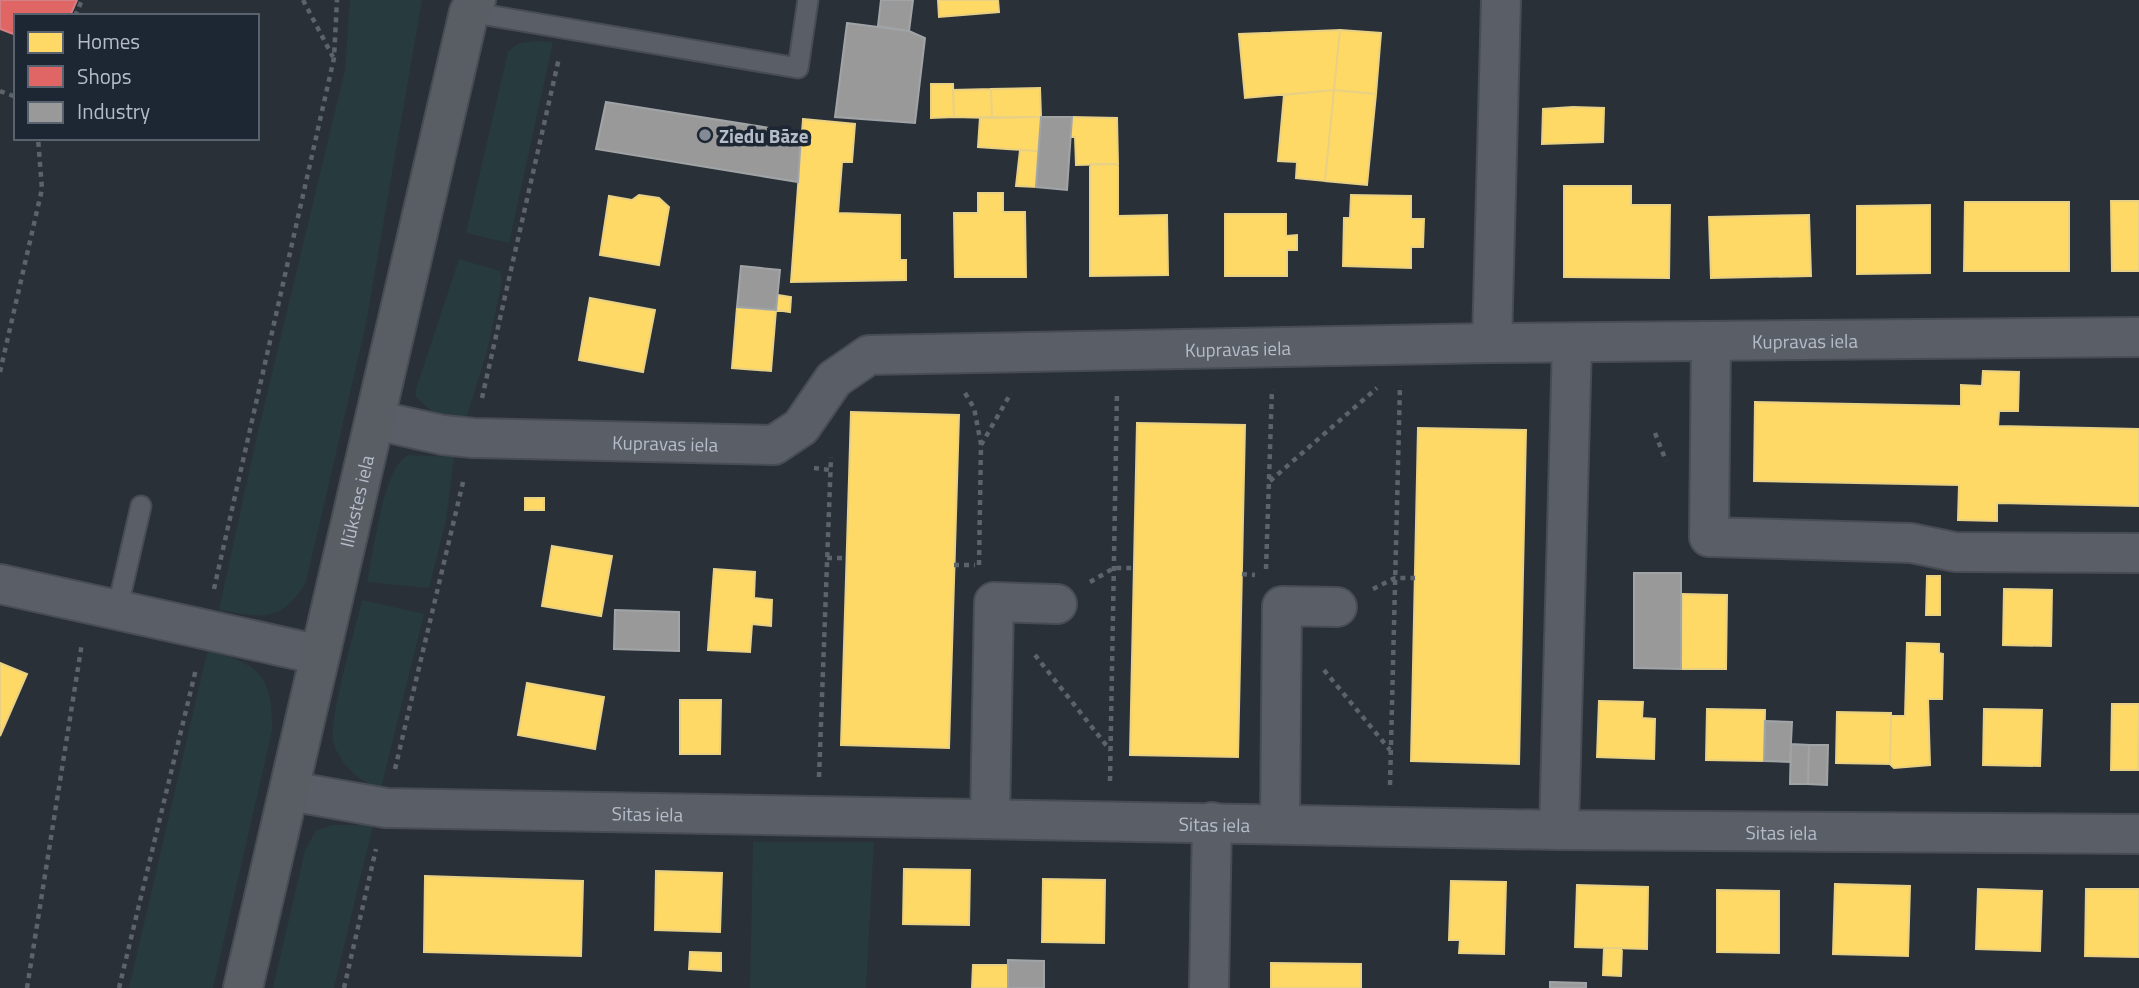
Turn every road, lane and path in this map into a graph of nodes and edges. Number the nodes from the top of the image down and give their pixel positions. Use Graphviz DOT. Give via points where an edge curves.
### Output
graph roads {
  1 [pos="303,0"];
  2 [pos="337,0"];
  3 [pos="808,0"];
  4 [pos="1501,0"];
  5 [pos="470,4"];
  6 [pos="565,29"];
  7 [pos="334,58"];
  8 [pos="38,140"];
  9 [pos="2139,337"];
  10 [pos="1712,341"];
  11 [pos="1492,343"];
  12 [pos="1572,343"];
  13 [pos="1273,349"];
  14 [pos="1118,352"];
  15 [pos="1034,353"];
  16 [pos="1401,356"];
  17 [pos="0,372"];
  18 [pos="375,420"];
  19 [pos="473,438"];
  20 [pos="831,444"];
  21 [pos="1269,481"];
  22 [pos="141,506"];
  23 [pos="2139,553"];
  24 [pos="827,558"];
  25 [pos="847,558"];
  26 [pos="954,565"];
  27 [pos="979,565"];
  28 [pos="0,584"];
  29 [pos="994,601"];
  30 [pos="1057,604"];
  31 [pos="102,607"];
  32 [pos="1337,607"];
  33 [pos="1282,613"];
  34 [pos="205,632"];
  35 [pos="320,655"];
  36 [pos="1391,750"];
  37 [pos="1111,752"];
  38 [pos="290,791"];
  39 [pos="386,808"];
  40 [pos="817,816"];
  41 [pos="990,819"];
  42 [pos="1110,821"];
  43 [pos="1212,822"];
  44 [pos="1280,823"];
  45 [pos="1388,826"];
  46 [pos="1559,831"];
  47 [pos="2139,834"];
  48 [pos="27,988"];
  49 [pos="119,988"];
  50 [pos="243,988"];
  51 [pos="344,988"];
  52 [pos="1209,988"];
  1 -- 7 [label="path"];
  2 -- 7 [label="path"];
  3 -- 6 [label="lane" via="798,68"];
  4 -- 11 [label="street"];
  5 -- 6 [label="lane"];
  5 -- 18 [label="street, Ilūkstes iela"];
  6 -- 19 [label="path"];
  7 -- 34 [label="path"];
  8 -- 17 [label="path" via="42,189"];
  9 -- 10 [label="street, Kupravas iela"];
  10 -- 12 [label="street, Kupravas iela"];
  10 -- 23 [label="street" via="1709,537 1910,542 1955,552"];
  11 -- 12 [label="street, Kupravas iela"];
  11 -- 16 [label="street, Kupravas iela"];
  12 -- 46 [label="street"];
  13 -- 14 [label="street, Kupravas iela"];
  13 -- 16 [label="street, Kupravas iela"];
  13 -- 21 [label="path"];
  14 -- 15 [label="street, Kupravas iela"];
  14 -- 37 [label="path"];
  15 -- 19 [label="street, Kupravas iela" via="869,355 834,379 801,427 774,445"];
  15 -- 27 [label="path" via="981,445"];
  16 -- 21 [label="path"];
  16 -- 36 [label="path"];
  18 -- 19 [label="street, Kupravas iela"];
  18 -- 35 [label="street, Ilūkstes iela"];
  19 -- 39 [label="path"];
  20 -- 24 [label="path"];
  21 -- 33 [label="path" via="1266,576"];
  22 -- 31 [label="lane"];
  24 -- 25 [label="path"];
  24 -- 40 [label="path"];
  26 -- 27 [label="path"];
  27 -- 29 [label="path"];
  28 -- 31 [label="street"];
  29 -- 30 [label="street"];
  29 -- 37 [label="path"];
  29 -- 41 [label="street"];
  31 -- 34 [label="street"];
  31 -- 48 [label="path"];
  32 -- 33 [label="street"];
  33 -- 36 [label="path"];
  33 -- 44 [label="street"];
  34 -- 35 [label="street"];
  34 -- 49 [label="path"];
  35 -- 38 [label="street, Ilūkstes iela"];
  36 -- 45 [label="path"];
  37 -- 42 [label="path"];
  38 -- 39 [label="street, Sitas iela"];
  38 -- 50 [label="street, Ilūkstes iela"];
  39 -- 40 [label="street, Sitas iela"];
  39 -- 51 [label="path"];
  40 -- 41 [label="street, Sitas iela"];
  41 -- 42 [label="street, Sitas iela"];
  42 -- 43 [label="street, Sitas iela"];
  43 -- 44 [label="street, Sitas iela"];
  43 -- 52 [label="street"];
  44 -- 45 [label="street, Sitas iela"];
  45 -- 46 [label="street, Sitas iela"];
  46 -- 47 [label="street, Sitas iela"];
}
